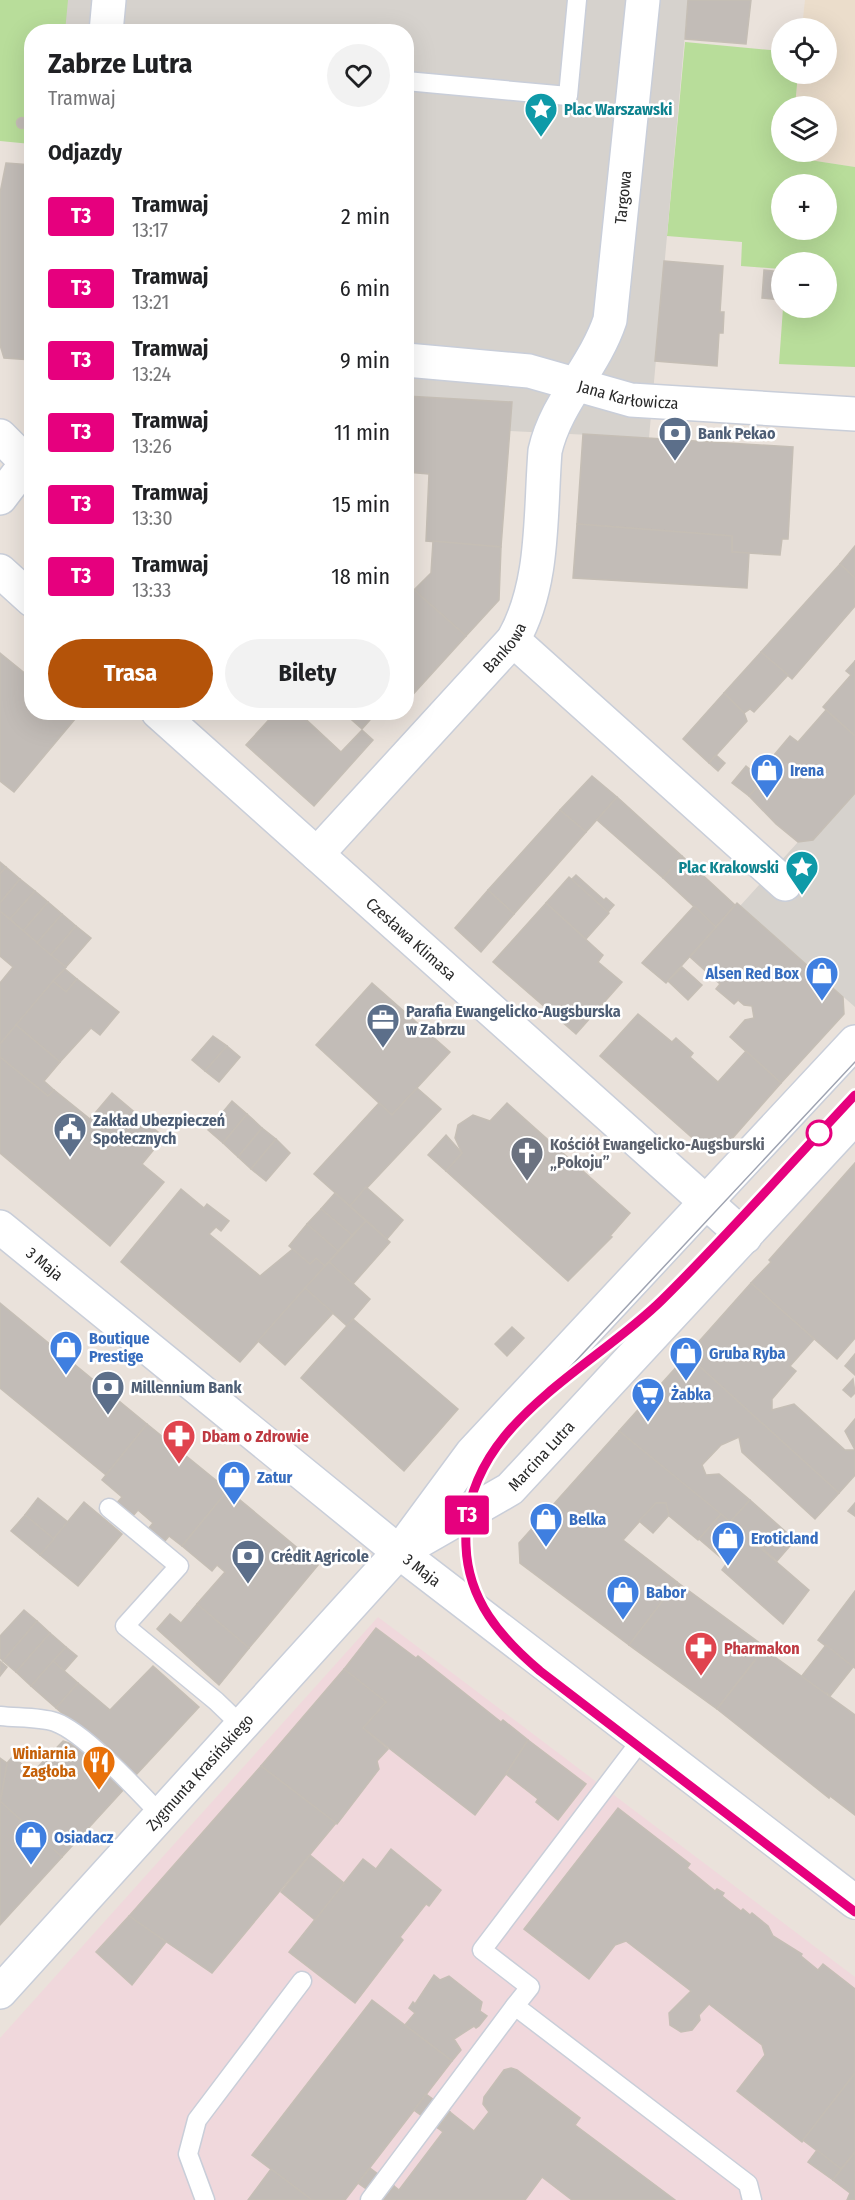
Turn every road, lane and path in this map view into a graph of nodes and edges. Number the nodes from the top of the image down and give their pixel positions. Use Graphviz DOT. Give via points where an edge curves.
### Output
graph roads {
  1 [pos="109,0"];
  2 [pos="577,0"];
  3 [pos="643,0"];
  4 [pos="107,24"];
  5 [pos="414,82"];
  6 [pos="414,361"];
  7 [pos="576,384"];
  8 [pos="855,414"];
  9 [pos="0,436"];
  10 [pos="24,455"];
  11 [pos="24,466"];
  12 [pos="0,498"];
  13 [pos="0,572"];
  14 [pos="24,593"];
  15 [pos="513,640"];
  16 [pos="167,720"];
  17 [pos="317,855"];
  18 [pos="785,884"];
  19 [pos="855,1042"];
  20 [pos="855,1117"];
  21 [pos="705,1201"];
  22 [pos="0,1227"];
  23 [pos="745,1237"];
  24 [pos="109,1508"];
  25 [pos="399,1552"];
  26 [pos="0,1716"];
  27 [pos="242,1726"];
  28 [pos="642,1739"];
  29 [pos="162,1816"];
  30 [pos="855,1902"];
  31 [pos="302,1981"];
  32 [pos="0,1992"];
  33 [pos="515,2006"];
  34 [pos="205,2200"];
  35 [pos="369,2200"];
  36 [pos="752,2200"];
  1 -- 4 [label="street"];
  2 -- 5 [label="lane" via="568,96"];
  3 -- 7 [label="street, Targowa" via="610,320 602,343"];
  6 -- 7 [label="street, Jana Karłowicza" via="529,371"];
  7 -- 8 [label="street, Jana Karłowicza" via="631,400"];
  7 -- 15 [label="street, Bankowa" via="549,432 536,580 526,618"];
  9 -- 10 [label="street"];
  11 -- 12 [label="street"];
  13 -- 14 [label="street"];
  15 -- 17 [label="street, Bankowa"];
  15 -- 18 [label="street"];
  16 -- 17 [label="street, Czesława Klimasa"];
  17 -- 21 [label="street, Czesława Klimasa"];
  19 -- 21 [label="street"];
  20 -- 23 [label="street, Marcina Lutra"];
  21 -- 23 [label="street, Czesława Klimasa"];
  21 -- 25 [label="street" via="472,1453"];
  22 -- 25 [label="street, 3 Maja"];
  23 -- 25 [label="street, Marcina Lutra" via="510,1489"];
  24 -- 27 [label="lane" via="178,1566 124,1626"];
  25 -- 27 [label="street, Zygmunta Krasińskiego"];
  25 -- 28 [label="street, 3 Maja"];
  26 -- 29 [label="lane" via="54,1722 71,1729"];
  27 -- 29 [label="street, Zygmunta Krasińskiego"];
  28 -- 30 [label="street, 3 Maja"];
  28 -- 33 [label="lane" via="482,1950 530,1987"];
  29 -- 32 [label="street, Zygmunta Krasińskiego"];
  31 -- 34 [label="lane" via="197,2120 188,2154"];
  33 -- 35 [label="lane"];
  33 -- 36 [label="lane" via="748,2184"];
}
